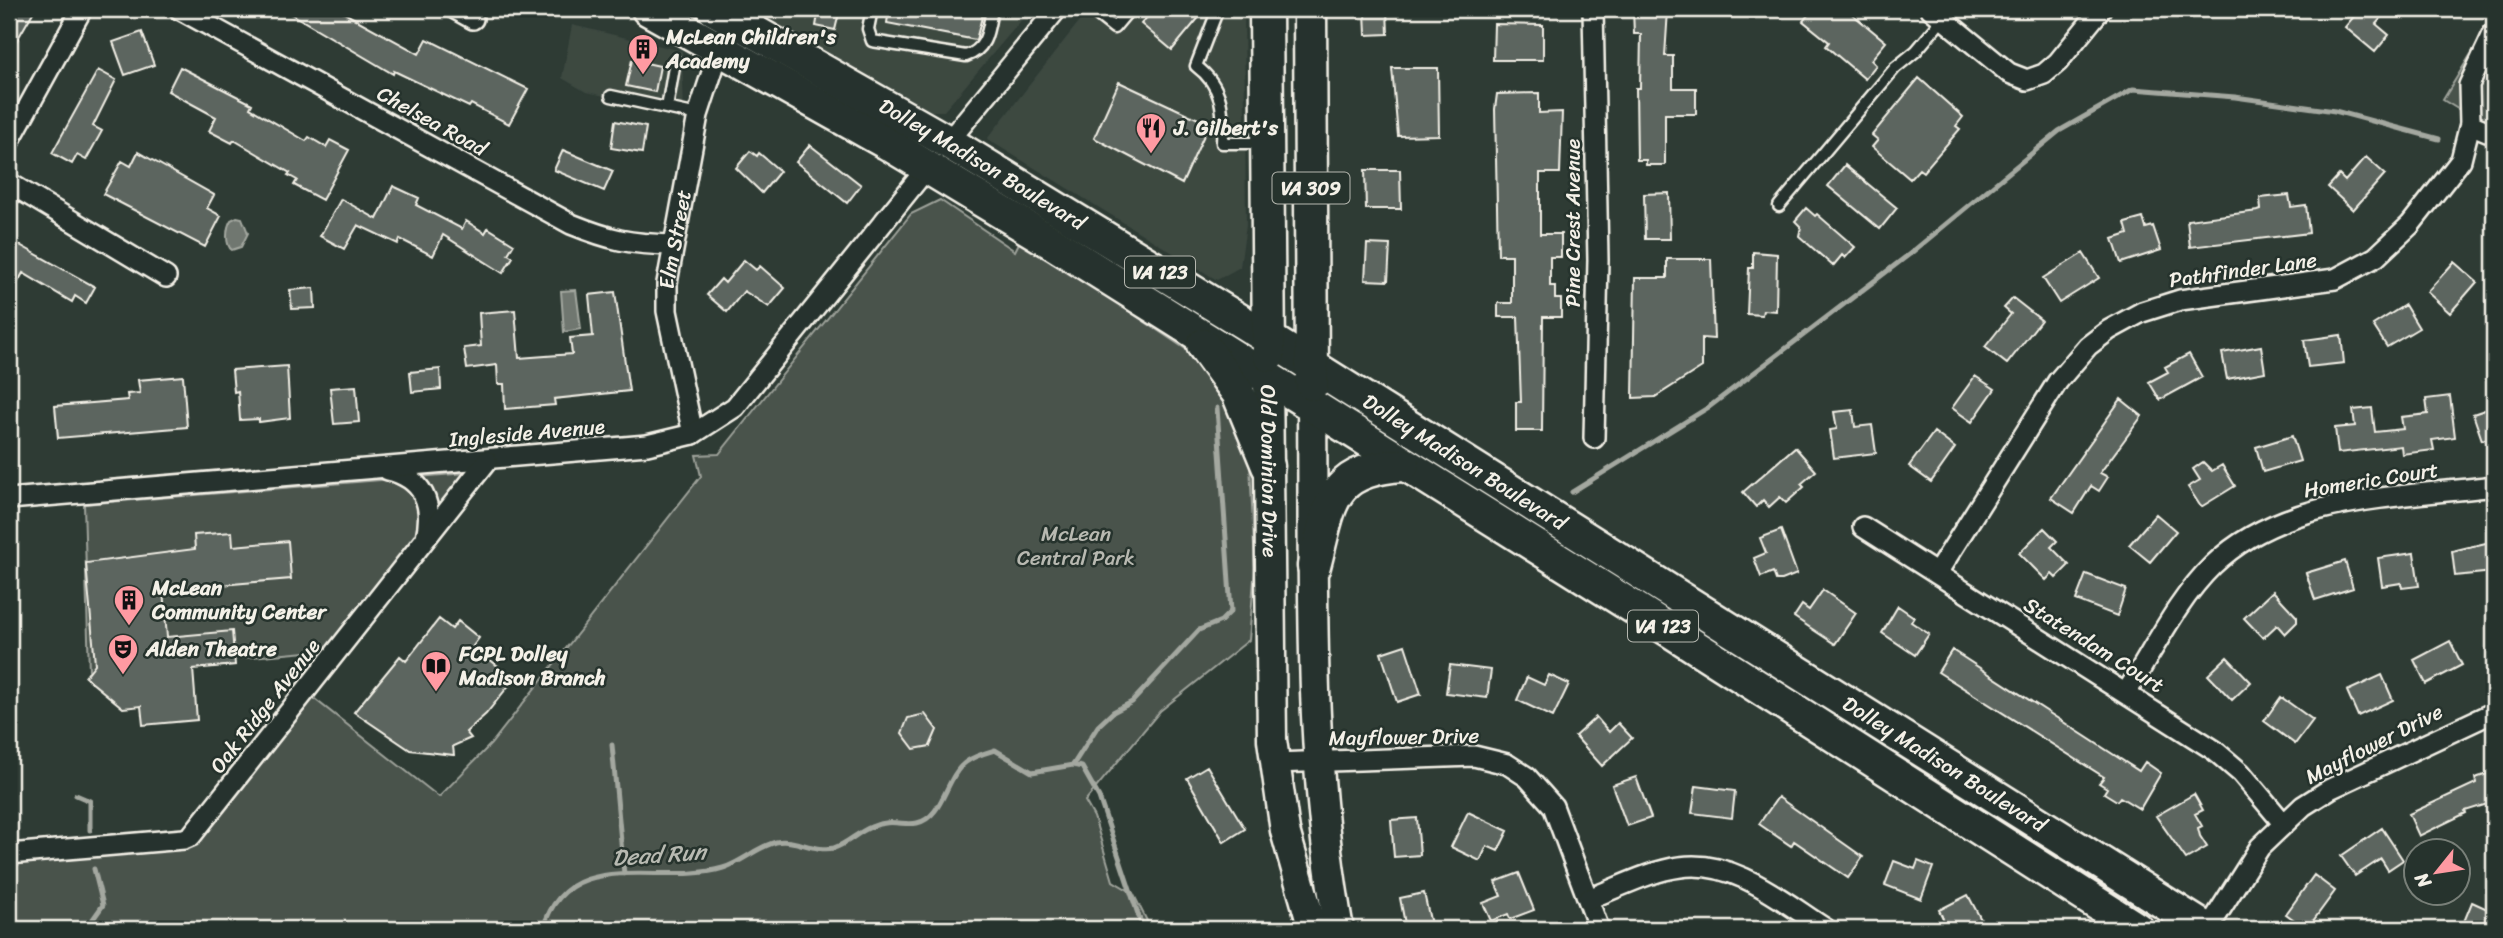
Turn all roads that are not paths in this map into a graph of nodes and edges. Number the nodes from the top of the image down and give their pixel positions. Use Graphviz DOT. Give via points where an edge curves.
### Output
graph roads {
  1 [pos="82,9"];
  2 [pos="179,9"];
  3 [pos="455,9"];
  4 [pos="648,9"];
  5 [pos="872,9"];
  6 [pos="992,9"];
  7 [pos="1057,9"];
  8 [pos="1090,9"];
  9 [pos="1130,9"];
  10 [pos="1218,9"];
  11 [pos="1266,9"];
  12 [pos="1310,9"];
  13 [pos="1593,9"];
  14 [pos="2101,9"];
  15 [pos="719,10"];
  16 [pos="1937,14"];
  17 [pos="473,19"];
  18 [pos="2494,32"];
  19 [pos="720,48"];
  20 [pos="675,61"];
  21 [pos="611,96"];
  22 [pos="667,108"];
  23 [pos="698,115"];
  24 [pos="2470,124"];
  25 [pos="2494,134"];
  26 [pos="9,142"];
  27 [pos="948,142"];
  28 [pos="1266,143"];
  29 [pos="887,144"];
  30 [pos="927,168"];
  31 [pos="9,183"];
  32 [pos="1015,183"];
  33 [pos="1779,206"];
  34 [pos="672,245"];
  35 [pos="1267,271"];
  36 [pos="166,277"];
  37 [pos="1199,296"];
  38 [pos="1192,330"];
  39 [pos="1269,340"];
  40 [pos="1312,367"];
  41 [pos="1268,378"];
  42 [pos="1312,406"];
  43 [pos="693,434"];
  44 [pos="1594,438"];
  45 [pos="487,461"];
  46 [pos="1403,465"];
  47 [pos="1268,466"];
  48 [pos="384,469"];
  49 [pos="2494,486"];
  50 [pos="9,499"];
  51 [pos="1863,527"];
  52 [pos="425,540"];
  53 [pos="1314,566"];
  54 [pos="1937,573"];
  55 [pos="2126,693"];
  56 [pos="2494,712"];
  57 [pos="1316,761"];
  58 [pos="1274,763"];
  59 [pos="2283,823"];
  60 [pos="9,854"];
  61 [pos="1588,899"];
  62 [pos="1313,929"];
  63 [pos="1339,929"];
  64 [pos="1599,929"];
  65 [pos="1826,929"];
  66 [pos="2137,929"];
  67 [pos="2207,929"];
  1 -- 26 [label="street"];
  2 -- 34 [label="street, Chelsea Road" via="572,224 610,240"];
  3 -- 17 [label="street"];
  4 -- 19 [label="main road, Dolley Madison Boulevard / VA 123"];
  5 -- 6 [label="lane" via="868,29 872,41 966,56 985,43"];
  7 -- 27 [label="street"];
  8 -- 9 [label="lane" via="1114,28"];
  10 -- 28 [label="lane" via="1196,66 1219,94 1222,143"];
  11 -- 28 [label="main road, Old Dominion Drive / VA 309"];
  12 -- 40 [label="main road, VA 309"];
  13 -- 44 [label="street, Pine Crest Avenue" via="1598,260"];
  14 -- 16 [label="street" via="2058,62 2027,80 2008,73"];
  15 -- 27 [label="main road, Dolley Madison Boulevard / VA 123"];
  16 -- 33 [label="lane" via="1916,51 1895,68"];
  18 -- 24 [label="street, Pathfinder Lane" via="2469,85"];
  19 -- 23 [label="street, Elm Street"];
  19 -- 29 [label="main road, Dolley Madison Boulevard / VA 123"];
  20 -- 22 [label="lane"];
  21 -- 22 [label="lane"];
  22 -- 23 [label="lane"];
  23 -- 34 [label="street, Elm Street"];
  24 -- 25 [label="street"];
  24 -- 54 [label="street, Pathfinder Lane" via="2461,160 2448,177 2410,225 2353,272 2310,284 2159,305 2123,320 2088,346 2058,381"];
  27 -- 29 [label="main road" via="926,149"];
  27 -- 32 [label="main road, Dolley Madison Boulevard / VA 123"];
  28 -- 35 [label="main road, Old Dominion Drive / VA 309"];
  29 -- 30 [label="main road, Dolley Madison Boulevard / VA 123"];
  30 -- 32 [label="main road" via="935,163 950,164"];
  30 -- 38 [label="main road, Dolley Madison Boulevard / VA 123"];
  30 -- 43 [label="street, Ingleside Avenue" via="735,407"];
  31 -- 36 [label="street"];
  32 -- 37 [label="main road, Dolley Madison Boulevard / VA 123"];
  34 -- 43 [label="street, Elm Street" via="667,311"];
  35 -- 37 [label="main road" via="1241,294"];
  35 -- 39 [label="main road, Old Dominion Drive / VA 309"];
  37 -- 39 [label="main road, Dolley Madison Boulevard / VA 123"];
  38 -- 41 [label="main road, Dolley Madison Boulevard / VA 123"];
  38 -- 47 [label="main road" via="1238,393"];
  39 -- 40 [label="main road, Dolley Madison Boulevard / VA 123"];
  39 -- 41 [label="main road, Old Dominion Drive / VA 309"];
  40 -- 42 [label="main road, VA 309"];
  40 -- 67 [label="main road, Dolley Madison Boulevard / VA 123"];
  41 -- 42 [label="main road, Dolley Madison Boulevard / VA 123"];
  41 -- 47 [label="main road, Old Dominion Drive"];
  42 -- 46 [label="main road, Dolley Madison Boulevard / VA 123"];
  42 -- 53 [label="main road"];
  43 -- 45 [label="street, Ingleside Avenue" via="647,445"];
  45 -- 48 [label="street, Ingleside Avenue"];
  45 -- 52 [label="street, Oak Ridge Avenue"];
  46 -- 53 [label="main road" via="1366,470 1343,484 1330,506"];
  46 -- 66 [label="main road, Dolley Madison Boulevard / VA 123"];
  47 -- 58 [label="main road, Old Dominion Drive"];
  48 -- 50 [label="street, Ingleside Avenue"];
  48 -- 52 [label="street" via="411,479 426,496 430,521"];
  49 -- 55 [label="street, Homeric Court" via="2318,509 2261,529 2236,544 2193,588"];
  51 -- 54 [label="street, Statendam Court"];
  52 -- 60 [label="street, Oak Ridge Avenue" via="191,835"];
  53 -- 57 [label="main road"];
  54 -- 55 [label="street, Statendam Court"];
  55 -- 59 [label="street, Statendam Court" via="2214,750 2241,773"];
  56 -- 59 [label="street, Mayflower Drive" via="2330,789"];
  57 -- 58 [label="street, Mayflower Drive"];
  57 -- 61 [label="street, Mayflower Drive" via="1474,756 1507,764 1527,777 1553,806"];
  57 -- 63 [label="main road"];
  58 -- 62 [label="main road, Old Dominion Drive" via="1285,831"];
  59 -- 67 [label="street, Mayflower Drive" via="2260,847"];
  61 -- 64 [label="street, Mayflower Drive"];
  61 -- 65 [label="street" via="1658,872 1703,866 1744,877"];
}
